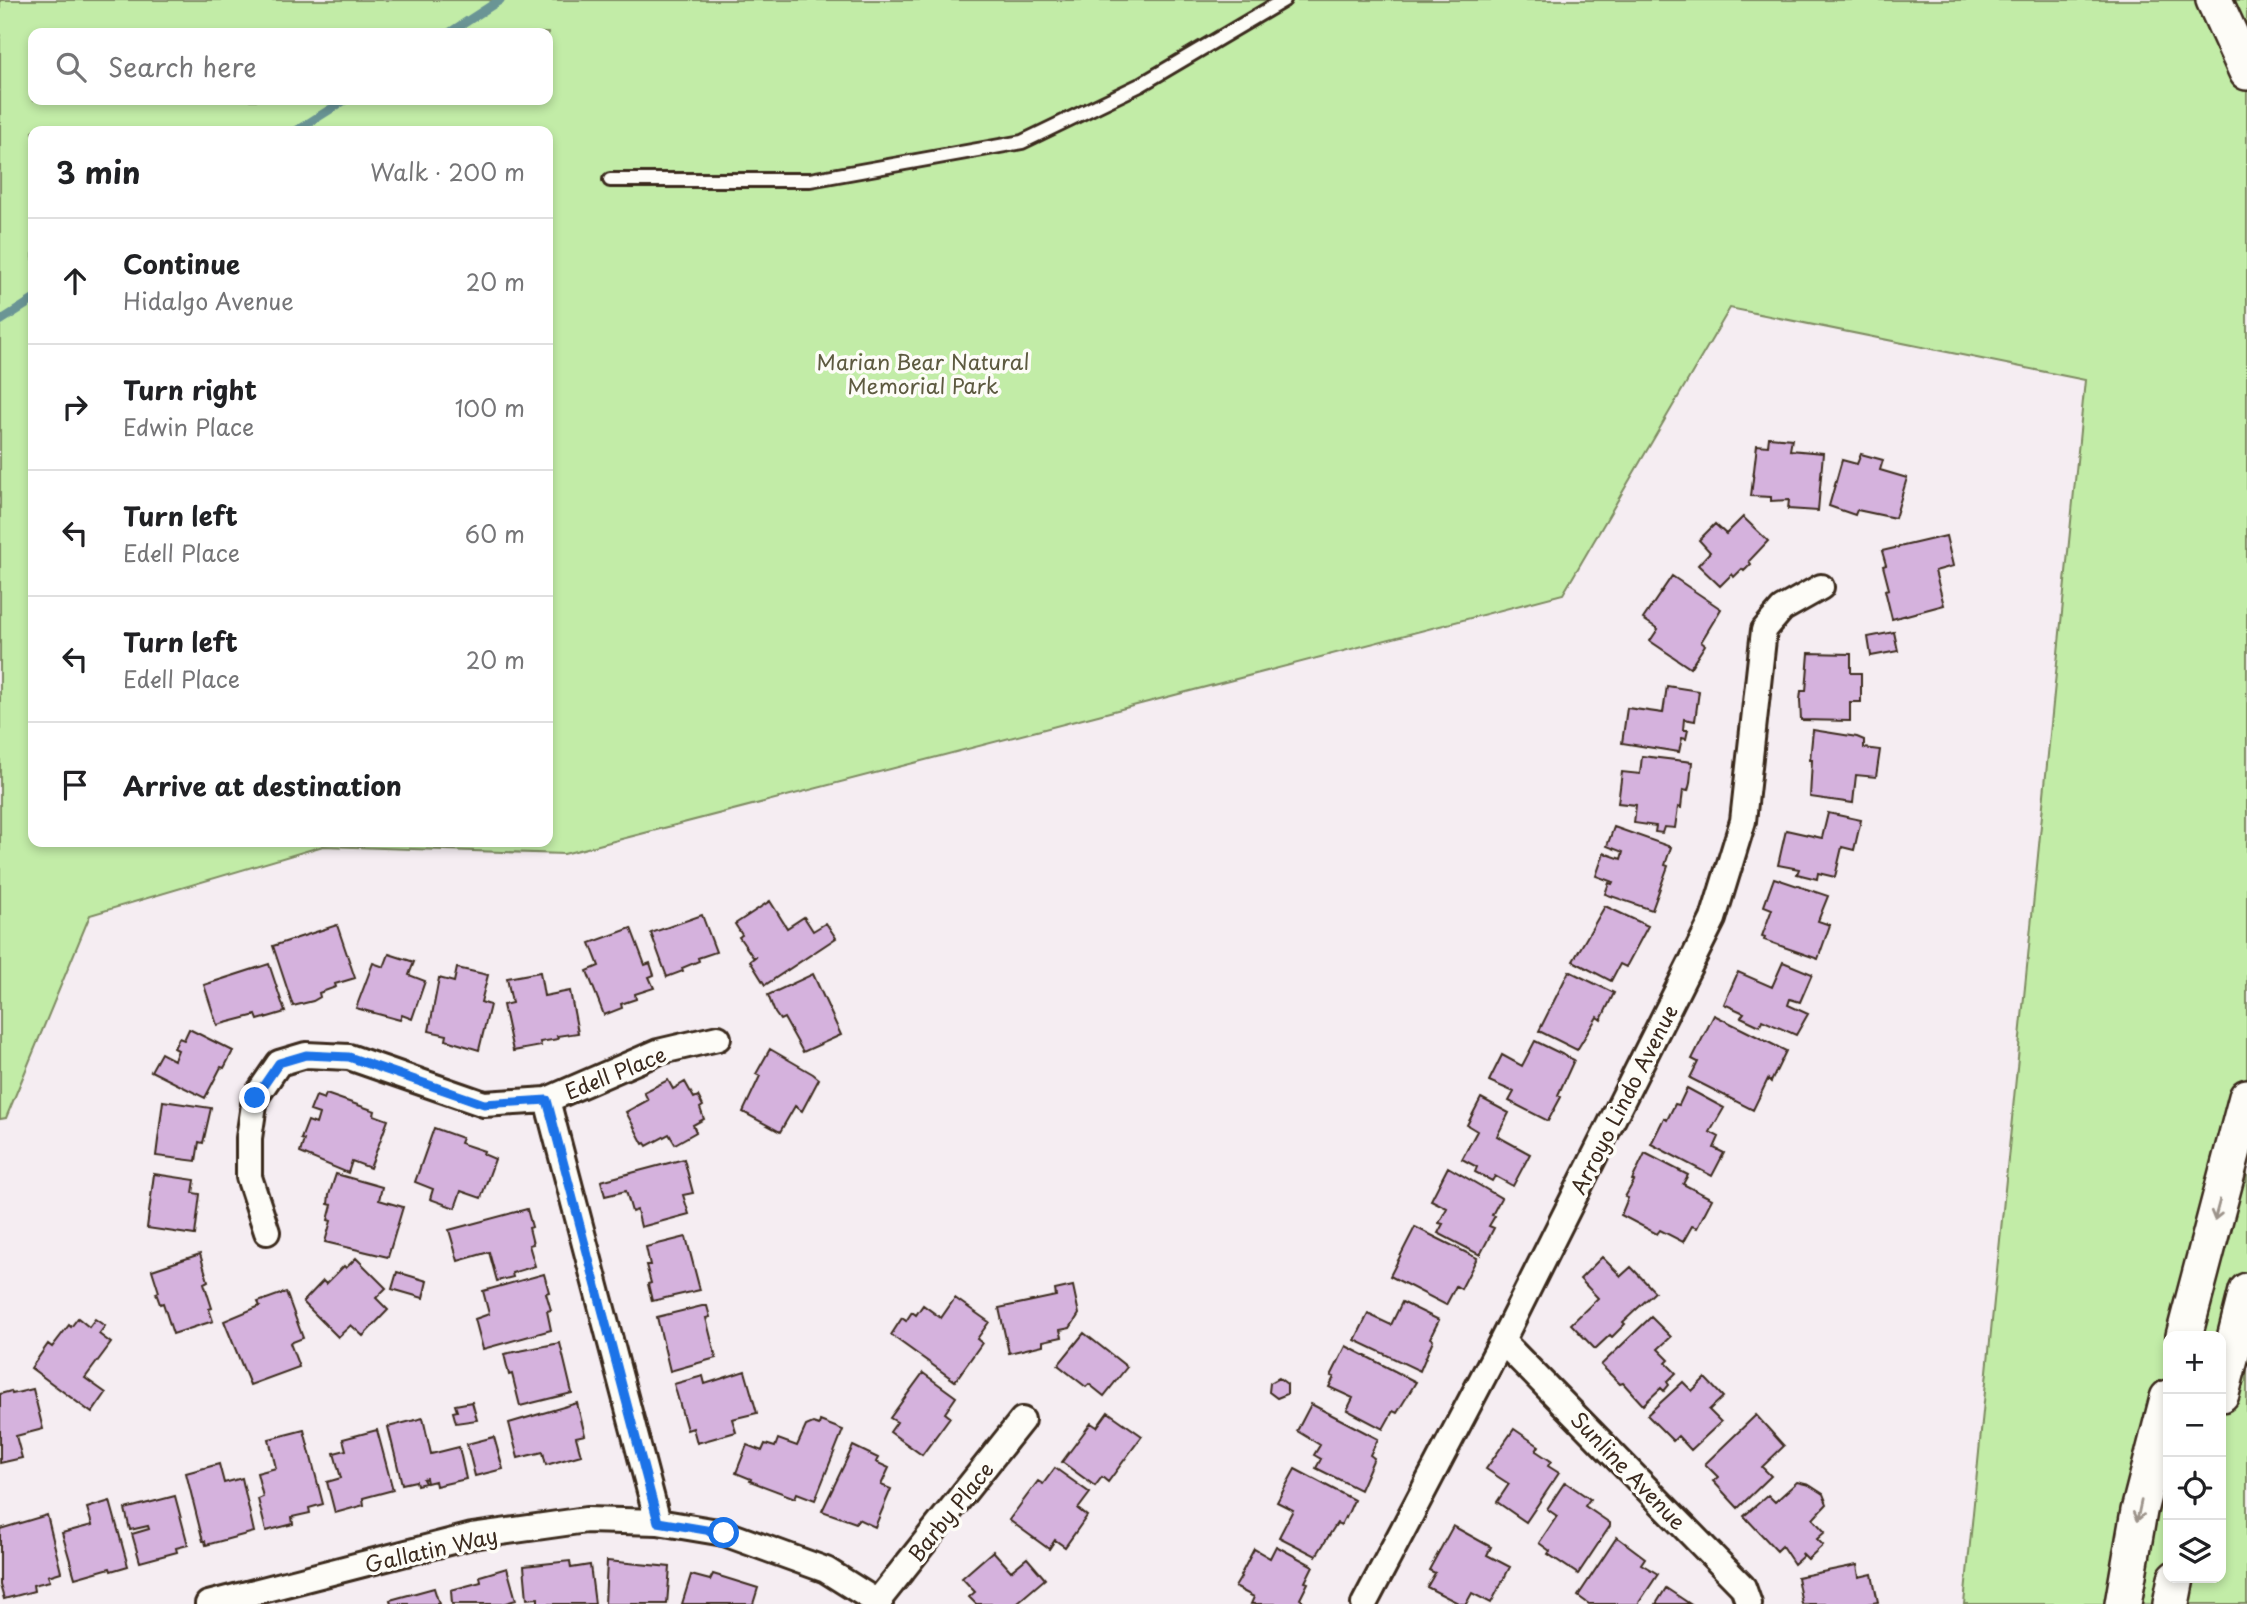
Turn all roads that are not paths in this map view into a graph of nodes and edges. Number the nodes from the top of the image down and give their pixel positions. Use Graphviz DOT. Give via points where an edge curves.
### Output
graph roads {
  1 [pos="1284,0"];
  2 [pos="2214,0"];
  3 [pos="2247,72"];
  4 [pos="610,180"];
  5 [pos="1821,587"];
  6 [pos="718,1038"];
  7 [pos="2247,1097"];
  8 [pos="547,1100"];
  9 [pos="267,1232"];
  10 [pos="2247,1291"];
  11 [pos="2185,1331"];
  12 [pos="1502,1340"];
  13 [pos="2226,1374"];
  14 [pos="2163,1417"];
  15 [pos="1022,1420"];
  16 [pos="658,1522"];
  17 [pos="2175,1583"];
  18 [pos="878,1603"];
  19 [pos="208,1604"];
  20 [pos="1364,1604"];
  21 [pos="1749,1604"];
  22 [pos="2123,1604"];
  23 [pos="2171,1604"];
  1 -- 4 [label="lane" via="1140,85 1022,142 810,180"];
  2 -- 3 [label="main road"];
  5 -- 12 [label="street, Arroyo Lindo Avenue" via="1782,609 1764,630 1743,821 1713,919"];
  6 -- 8 [label="street, Edell Place" via="658,1052"];
  7 -- 11 [label="main road, one-way"];
  8 -- 9 [label="street, Edell Place" via="484,1104 349,1057 306,1055 279,1063 255,1098 249,1138 249,1177"];
  8 -- 16 [label="street"];
  10 -- 13 [label="main road"];
  12 -- 20 [label="street, Arroyo Lindo Avenue"];
  12 -- 21 [label="street, Sunline Avenue" via="1743,1587"];
  14 -- 22 [label="main road, one-way" via="2139,1511"];
  15 -- 18 [label="street, Barby Place"];
  16 -- 18 [label="street, Gallatin Way" via="724,1533 827,1570"];
  16 -- 19 [label="street, Gallatin Way" via="586,1520 471,1536"];
  17 -- 23 [label="main road"];
}
